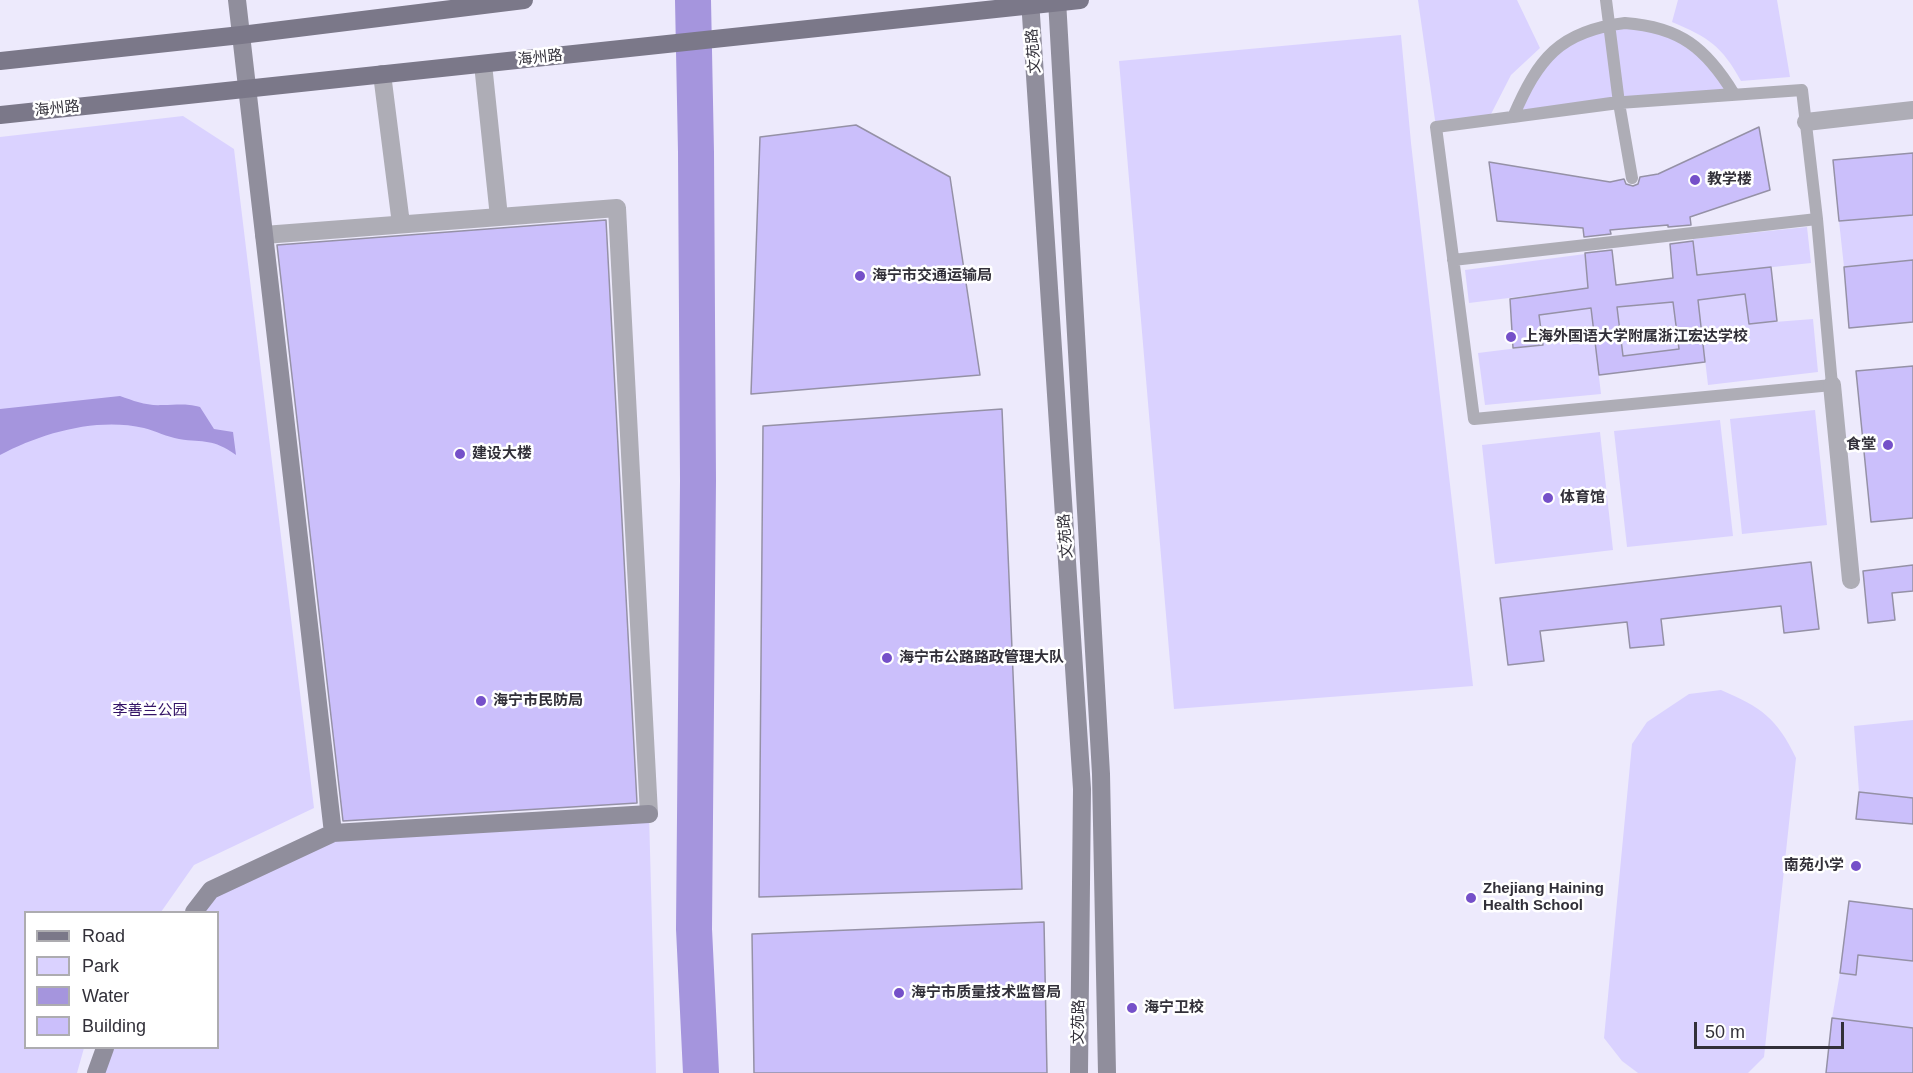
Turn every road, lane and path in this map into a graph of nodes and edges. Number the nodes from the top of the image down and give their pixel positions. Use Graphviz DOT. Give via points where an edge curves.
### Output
graph roads {
  1 [pos="237,0"];
  2 [pos="524,0"];
  3 [pos="1080,0"];
  4 [pos="1606,0"];
  5 [pos="1057,1"];
  6 [pos="1030,2"];
  7 [pos="1608,25"];
  8 [pos="241,35"];
  9 [pos="0,61"];
  10 [pos="483,64"];
  11 [pos="382,74"];
  12 [pos="248,89"];
  13 [pos="1625,102"];
  14 [pos="1913,110"];
  15 [pos="0,115"];
  16 [pos="1513,117"];
  17 [pos="1806,122"];
  18 [pos="1632,178"];
  19 [pos="499,217"];
  20 [pos="1817,219"];
  21 [pos="401,224"];
  22 [pos="264,235"];
  23 [pos="1453,260"];
  24 [pos="1832,385"];
  25 [pos="1851,580"];
  26 [pos="650,814"];
  27 [pos="333,833"];
  28 [pos="195,911"];
  29 [pos="104,1049"];
  30 [pos="96,1073"];
  31 [pos="1079,1073"];
  32 [pos="1107,1073"];
  1 -- 8 [label="main road"];
  2 -- 8 [label="main road"];
  3 -- 5 [label="main road, 海州路"];
  4 -- 7 [label="lane"];
  5 -- 6 [label="main road, 海州路"];
  5 -- 32 [label="main road, 文苑路" via="1101,774"];
  6 -- 10 [label="main road, 海州路"];
  6 -- 31 [label="main road, 文苑路" via="1082,789"];
  7 -- 13 [label="lane"];
  7 -- 13 [label="lane" via="1644,24 1679,36 1709,58 1734,94"];
  7 -- 16 [label="lane" via="1588,30 1556,48 1532,76"];
  8 -- 9 [label="main road"];
  8 -- 12 [label="main road"];
  10 -- 11 [label="main road, 海州路"];
  10 -- 19 [label="street"];
  11 -- 12 [label="main road, 海州路"];
  11 -- 21 [label="street"];
  12 -- 15 [label="main road, 海州路"];
  12 -- 22 [label="main road"];
  13 -- 16 [label="lane"];
  13 -- 17 [label="lane" via="1802,90"];
  13 -- 18 [label="lane"];
  14 -- 17 [label="street"];
  16 -- 23 [label="lane" via="1436,127"];
  17 -- 20 [label="lane"];
  19 -- 21 [label="street"];
  19 -- 26 [label="street" via="617,208"];
  20 -- 23 [label="lane"];
  20 -- 24 [label="lane"];
  21 -- 22 [label="street"];
  22 -- 27 [label="main road"];
  23 -- 24 [label="lane" via="1473,419"];
  24 -- 25 [label="street"];
  26 -- 27 [label="main road"];
  27 -- 28 [label="main road" via="211,890"];
  29 -- 30 [label="main road"];
}
